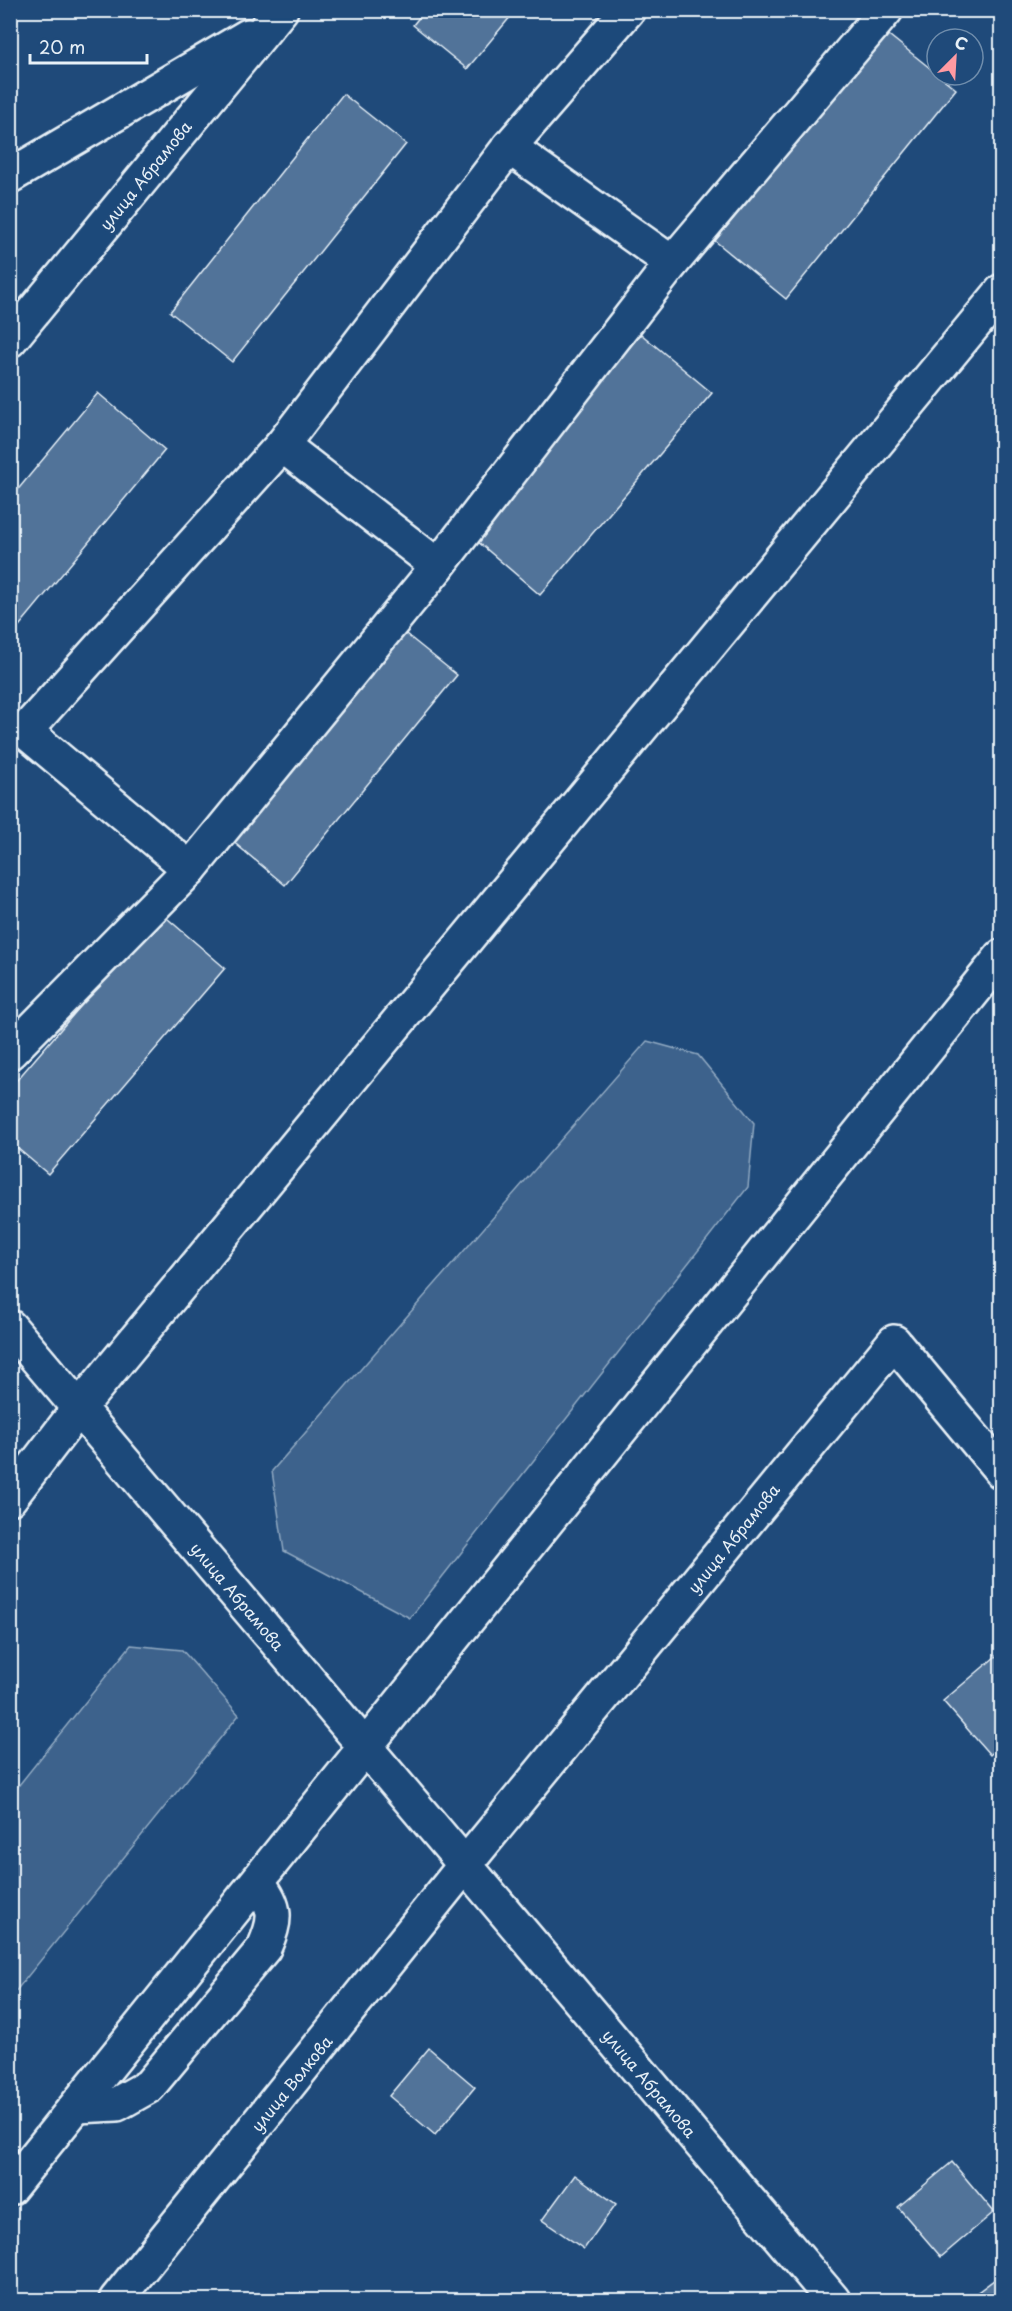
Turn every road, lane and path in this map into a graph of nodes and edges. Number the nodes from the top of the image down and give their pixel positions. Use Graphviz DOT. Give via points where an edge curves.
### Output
graph roads {
  1 [pos="628,10"];
  2 [pos="886,10"];
  3 [pos="274,17"];
  4 [pos="509,147"];
  5 [pos="10,176"];
  6 [pos="672,264"];
  7 [pos="1002,291"];
  8 [pos="10,340"];
  9 [pos="282,445"];
  10 [pos="438,567"];
  11 [pos="190,869"];
  12 [pos="1002,957"];
  13 [pos="10,1052"];
  14 [pos="10,1328"];
  15 [pos="79,1408"];
  16 [pos="1002,1472"];
  17 [pos="10,1498"];
  18 [pos="367,1748"];
  19 [pos="465,1865"];
  20 [pos="258,1882"];
  21 [pos="77,2106"];
  22 [pos="10,2188"];
  23 [pos="116,2301"];
  24 [pos="833,2301"];
  1 -- 4 [label="street"];
  2 -- 6 [label="street"];
  3 -- 5 [label="street"];
  3 -- 8 [label="street, улица Абрамова"];
  4 -- 6 [label="street"];
  4 -- 9 [label="street"];
  6 -- 10 [label="street"];
  7 -- 15 [label="street"];
  9 -- 10 [label="street"];
  9 -- 11 [label="street" via="25,731"];
  10 -- 11 [label="street"];
  11 -- 13 [label="street"];
  12 -- 18 [label="street"];
  14 -- 15 [label="street, улица Абрамова"];
  15 -- 17 [label="street"];
  15 -- 18 [label="street, улица Абрамова"];
  16 -- 19 [label="street, улица Абрамова" via="894,1342"];
  18 -- 19 [label="street, улица Абрамова"];
  18 -- 20 [label="street"];
  19 -- 23 [label="street, улица Волкова"];
  19 -- 24 [label="street, улица Абрамова"];
  20 -- 21 [label="street"];
  20 -- 21 [label="street" via="271,1900 275,1923 264,1948 149,2086 117,2104"];
  21 -- 22 [label="street"];
}
